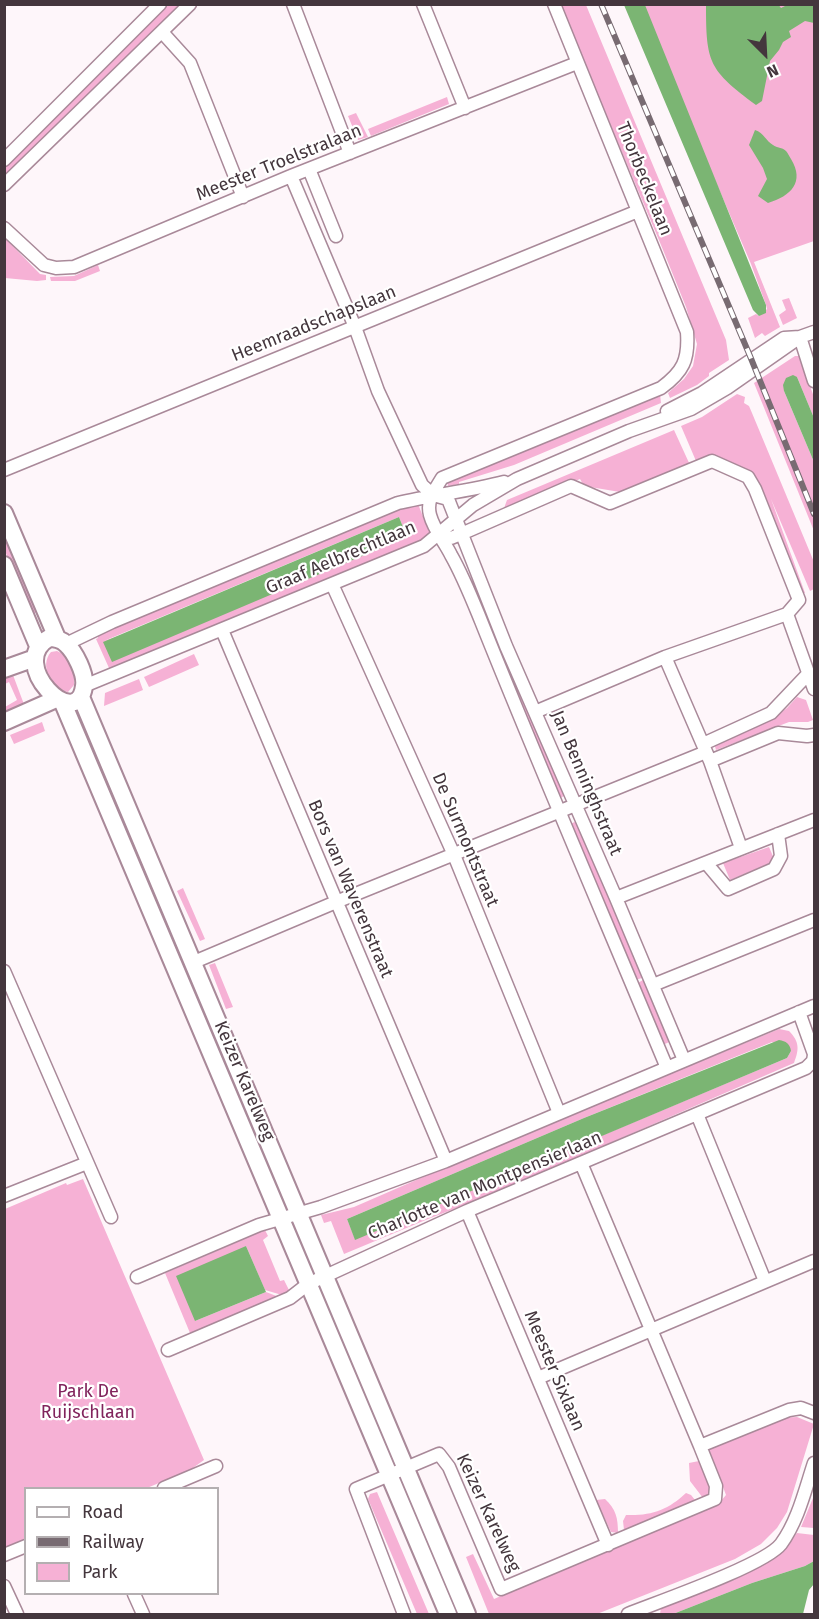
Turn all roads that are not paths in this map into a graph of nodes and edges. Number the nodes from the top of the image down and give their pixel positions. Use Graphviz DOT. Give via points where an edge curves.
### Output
graph roads {
  1 [pos="160,4"];
  2 [pos="190,4"];
  3 [pos="293,4"];
  4 [pos="423,4"];
  5 [pos="554,4"];
  6 [pos="134,32"];
  7 [pos="162,32"];
  8 [pos="147,46"];
  9 [pos="578,63"];
  10 [pos="465,108"];
  11 [pos="350,153"];
  12 [pos="4,160"];
  13 [pos="309,169"];
  14 [pos="291,176"];
  15 [pos="4,185"];
  16 [pos="243,197"];
  17 [pos="638,211"];
  18 [pos="4,228"];
  19 [pos="336,236"];
  20 [pos="355,327"];
  21 [pos="814,332"];
  22 [pos="800,337"];
  23 [pos="814,381"];
  24 [pos="4,470"];
  25 [pos="517,479"];
  26 [pos="433,495"];
  27 [pos="4,513"];
  28 [pos="457,519"];
  29 [pos="461,534"];
  30 [pos="438,535"];
  31 [pos="4,565"];
  32 [pos="332,584"];
  33 [pos="787,614"];
  34 [pos="222,630"];
  35 [pos="62,641"];
  36 [pos="37,652"];
  37 [pos="665,657"];
  38 [pos="4,669"];
  39 [pos="808,674"];
  40 [pos="814,689"];
  41 [pos="83,691"];
  42 [pos="60,701"];
  43 [pos="535,712"];
  44 [pos="4,722"];
  45 [pos="814,735"];
  46 [pos="706,752"];
  47 [pos="574,804"];
  48 [pos="561,812"];
  49 [pos="814,820"];
  50 [pos="778,834"];
  51 [pos="741,848"];
  52 [pos="454,855"];
  53 [pos="707,864"];
  54 [pos="616,898"];
  55 [pos="336,902"];
  56 [pos="814,920"];
  57 [pos="194,962"];
  58 [pos="5,974"];
  59 [pos="653,985"];
  60 [pos="814,1006"];
  61 [pos="799,1012"];
  62 [pos="814,1055"];
  63 [pos="684,1060"];
  64 [pos="667,1068"];
  65 [pos="558,1113"];
  66 [pos="697,1114"];
  67 [pos="446,1161"];
  68 [pos="87,1163"];
  69 [pos="581,1163"];
  70 [pos="4,1196"];
  71 [pos="467,1211"];
  72 [pos="299,1213"];
  73 [pos="111,1217"];
  74 [pos="280,1218"];
  75 [pos="814,1261"];
  76 [pos="326,1276"];
  77 [pos="137,1277"];
  78 [pos="765,1281"];
  79 [pos="308,1284"];
  80 [pos="650,1330"];
  81 [pos="168,1350"];
  82 [pos="538,1378"];
  83 [pos="814,1413"];
  84 [pos="700,1446"];
  85 [pos="814,1463"];
  86 [pos="216,1466"];
  87 [pos="407,1468"];
  88 [pos="389,1475"];
  89 [pos="166,1487"];
  90 [pos="608,1545"];
  91 [pos="24,1547"];
  92 [pos="4,1555"];
  93 [pos="4,1586"];
  94 [pos="135,1595"];
  95 [pos="17,1614"];
  96 [pos="143,1614"];
  97 [pos="404,1614"];
  98 [pos="448,1614"];
  99 [pos="467,1614"];
  100 [pos="628,1614"];
  1 -- 6 [label="street"];
  2 -- 7 [label="street"];
  3 -- 11 [label="street"];
  4 -- 10 [label="street"];
  5 -- 9 [label="street, Thorbeckelaan"];
  6 -- 8 [label="street"];
  6 -- 12 [label="street"];
  7 -- 8 [label="street"];
  7 -- 16 [label="street" via="190,63"];
  8 -- 15 [label="street"];
  9 -- 10 [label="street, Meester Troelstralaan"];
  9 -- 17 [label="street, Thorbeckelaan"];
  10 -- 11 [label="street, Meester Troelstralaan"];
  11 -- 13 [label="street, Meester Troelstralaan"];
  13 -- 14 [label="street, Meester Troelstralaan"];
  13 -- 19 [label="street"];
  14 -- 16 [label="street, Meester Troelstralaan"];
  14 -- 20 [label="street"];
  16 -- 18 [label="street, Meester Troelstralaan" via="74,267 44,265"];
  17 -- 20 [label="street, Heemraadschapslaan"];
  17 -- 26 [label="street, Thorbeckelaan" via="687,332 687,357 682,368 661,388 442,478"];
  20 -- 24 [label="street, Heemraadschapslaan"];
  20 -- 26 [label="street" via="378,391 422,484"];
  21 -- 22 [label="street"];
  22 -- 23 [label="street"];
  22 -- 25 [label="street" via="691,408"];
  25 -- 26 [label="street, Graaf Aelbrechtlaan"];
  25 -- 28 [label="street"];
  26 -- 28 [label="street" via="448,499"];
  26 -- 30 [label="street, Jan Benninghstraat" via="428,502"];
  26 -- 35 [label="street, Graaf Aelbrechtlaan" via="398,503"];
  27 -- 35 [label="main road"];
  28 -- 29 [label="street, Jan Benninghstraat"];
  28 -- 30 [label="street"];
  29 -- 30 [label="street, Graaf Aelbrechtlaan" via="452,538"];
  29 -- 33 [label="street, Graaf Aelbrechtlaan" via="572,486 610,503 712,461 748,477 755,489 799,600"];
  29 -- 43 [label="street, Jan Benninghstraat"];
  30 -- 32 [label="street, Graaf Aelbrechtlaan" via="424,546"];
  30 -- 48 [label="street, Jan Benninghstraat" via="475,608"];
  31 -- 36 [label="main road"];
  32 -- 34 [label="street, Graaf Aelbrechtlaan"];
  32 -- 52 [label="street, De Surmontstraat"];
  33 -- 37 [label="street"];
  33 -- 39 [label="street"];
  34 -- 41 [label="street, Graaf Aelbrechtlaan"];
  34 -- 55 [label="street, Bors van Waverenstraat"];
  35 -- 36 [label="main road" via="49,638"];
  35 -- 41 [label="main road" via="77,658"];
  36 -- 38 [label="main road"];
  36 -- 42 [label="main road" via="36,666 45,687"];
  37 -- 43 [label="street"];
  37 -- 46 [label="street"];
  39 -- 40 [label="street"];
  39 -- 46 [label="street" via="771,713"];
  41 -- 42 [label="main road" via="76,702"];
  41 -- 57 [label="main road, Keizer Karelweg"];
  42 -- 44 [label="main road"];
  42 -- 74 [label="main road, Keizer Karelweg"];
  43 -- 47 [label="street, Jan Benninghstraat"];
  45 -- 46 [label="street" via="778,733"];
  46 -- 47 [label="street"];
  46 -- 51 [label="street"];
  47 -- 48 [label="street"];
  47 -- 54 [label="street, Jan Benninghstraat"];
  48 -- 52 [label="street"];
  48 -- 64 [label="street, Jan Benninghstraat"];
  49 -- 50 [label="street"];
  50 -- 51 [label="street"];
  50 -- 53 [label="street" via="781,856 774,869 728,889"];
  51 -- 53 [label="street"];
  52 -- 55 [label="street"];
  52 -- 65 [label="street, De Surmontstraat"];
  53 -- 54 [label="street"];
  54 -- 59 [label="street, Jan Benninghstraat"];
  55 -- 57 [label="street"];
  55 -- 67 [label="street, Bors van Waverenstraat"];
  56 -- 59 [label="street"];
  57 -- 72 [label="main road, Keizer Karelweg"];
  58 -- 68 [label="street"];
  59 -- 63 [label="street, Jan Benninghstraat"];
  60 -- 61 [label="street"];
  61 -- 62 [label="street, Charlotte van Montpensierlaan"];
  61 -- 63 [label="street"];
  62 -- 66 [label="street, Charlotte van Montpensierlaan" via="806,1068"];
  63 -- 64 [label="street"];
  64 -- 65 [label="street"];
  65 -- 67 [label="street"];
  66 -- 69 [label="street, Charlotte van Montpensierlaan"];
  66 -- 78 [label="street"];
  67 -- 72 [label="street"];
  68 -- 70 [label="street"];
  68 -- 73 [label="street"];
  69 -- 71 [label="street, Charlotte van Montpensierlaan"];
  69 -- 80 [label="street"];
  71 -- 76 [label="street, Charlotte van Montpensierlaan"];
  71 -- 82 [label="street, Meester Sixlaan"];
  72 -- 74 [label="street"];
  72 -- 76 [label="main road, Keizer Karelweg"];
  74 -- 77 [label="street"];
  74 -- 79 [label="main road, Keizer Karelweg"];
  75 -- 78 [label="street"];
  76 -- 79 [label="street, Charlotte van Montpensierlaan"];
  76 -- 87 [label="main road, Keizer Karelweg"];
  78 -- 80 [label="street"];
  79 -- 81 [label="street, Charlotte van Montpensierlaan" via="290,1298"];
  79 -- 88 [label="main road, Keizer Karelweg"];
  80 -- 82 [label="street"];
  80 -- 84 [label="street"];
  82 -- 90 [label="street, Meester Sixlaan"];
  83 -- 84 [label="street" via="801,1408 789,1410"];
  84 -- 90 [label="street" via="716,1486 715,1499"];
  85 -- 100 [label="street" via="780,1546 756,1562"];
  86 -- 89 [label="street"];
  87 -- 88 [label="street, Keizer Karelweg"];
  87 -- 90 [label="street, Keizer Karelweg" via="439,1454 449,1467 501,1588"];
  87 -- 99 [label="main road, Keizer Karelweg"];
  88 -- 97 [label="street" via="356,1489"];
  88 -- 98 [label="main road, Keizer Karelweg"];
  91 -- 92 [label="street"];
  93 -- 95 [label="street"];
  94 -- 96 [label="street"];
}
